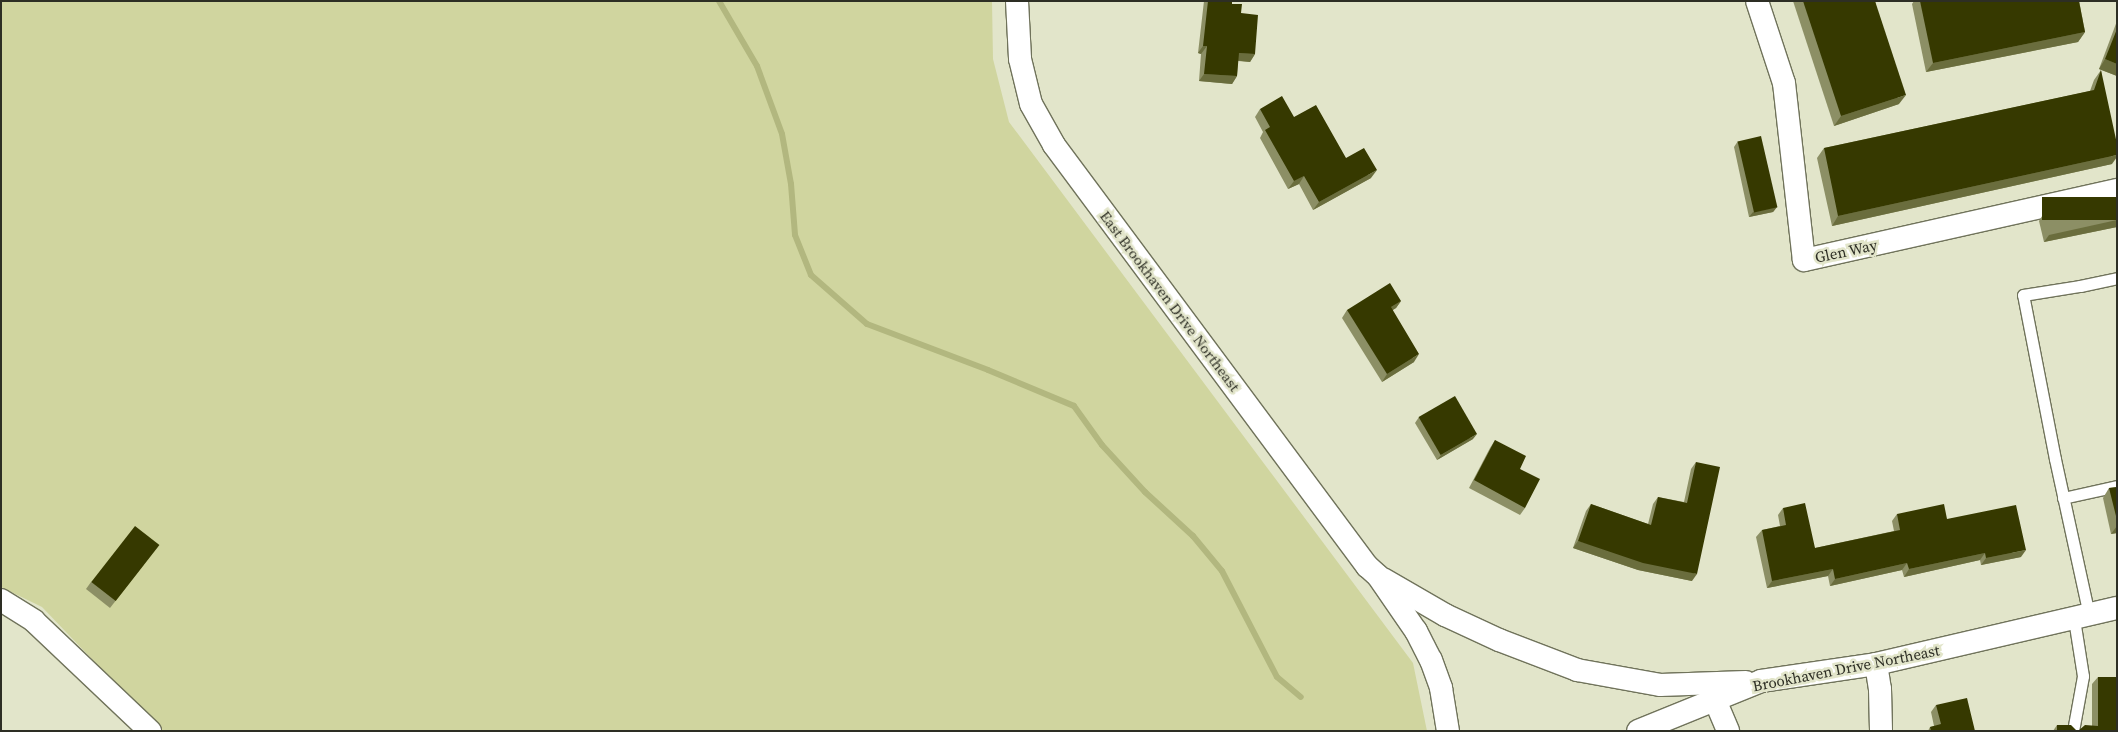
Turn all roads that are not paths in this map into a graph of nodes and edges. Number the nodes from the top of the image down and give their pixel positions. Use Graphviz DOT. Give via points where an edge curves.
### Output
graph roads {
  1 [pos="1017,1"];
  2 [pos="1757,1"];
  3 [pos="2117,190"];
  4 [pos="2117,278"];
  5 [pos="2117,486"];
  6 [pos="2063,498"];
  7 [pos="1378,576"];
  8 [pos="1,600"];
  9 [pos="2117,608"];
  10 [pos="2082,617"];
  11 [pos="1876,664"];
  12 [pos="1761,681"];
  13 [pos="1715,700"];
  14 [pos="150,731"];
  15 [pos="1448,731"];
  16 [pos="1638,731"];
  17 [pos="1728,731"];
  18 [pos="1881,731"];
  19 [pos="2073,731"];
  1 -- 7 [label="street, East Brookhaven Drive Northeast" via="1020,59 1031,104 1054,145"];
  2 -- 3 [label="street, Glen Way" via="1784,83 1804,260"];
  4 -- 6 [label="lane" via="2022,295"];
  5 -- 6 [label="lane"];
  6 -- 10 [label="lane"];
  7 -- 12 [label="street, East Brookhaven Drive Northeast" via="1445,615 1577,670 1660,685"];
  7 -- 15 [label="street, East Brookhaven Drive Northeast" via="1416,631 1431,660 1441,688"];
  8 -- 14 [label="street" via="34,621"];
  9 -- 10 [label="street, Brookhaven Drive Northeast"];
  10 -- 11 [label="street, Brookhaven Drive Northeast"];
  10 -- 19 [label="lane" via="2083,676"];
  11 -- 12 [label="street, Brookhaven Drive Northeast"];
  11 -- 18 [label="street"];
  12 -- 13 [label="street, Brookhaven Drive Northeast"];
  13 -- 16 [label="street, Brookhaven Drive Northeast"];
  13 -- 17 [label="street"];
}
